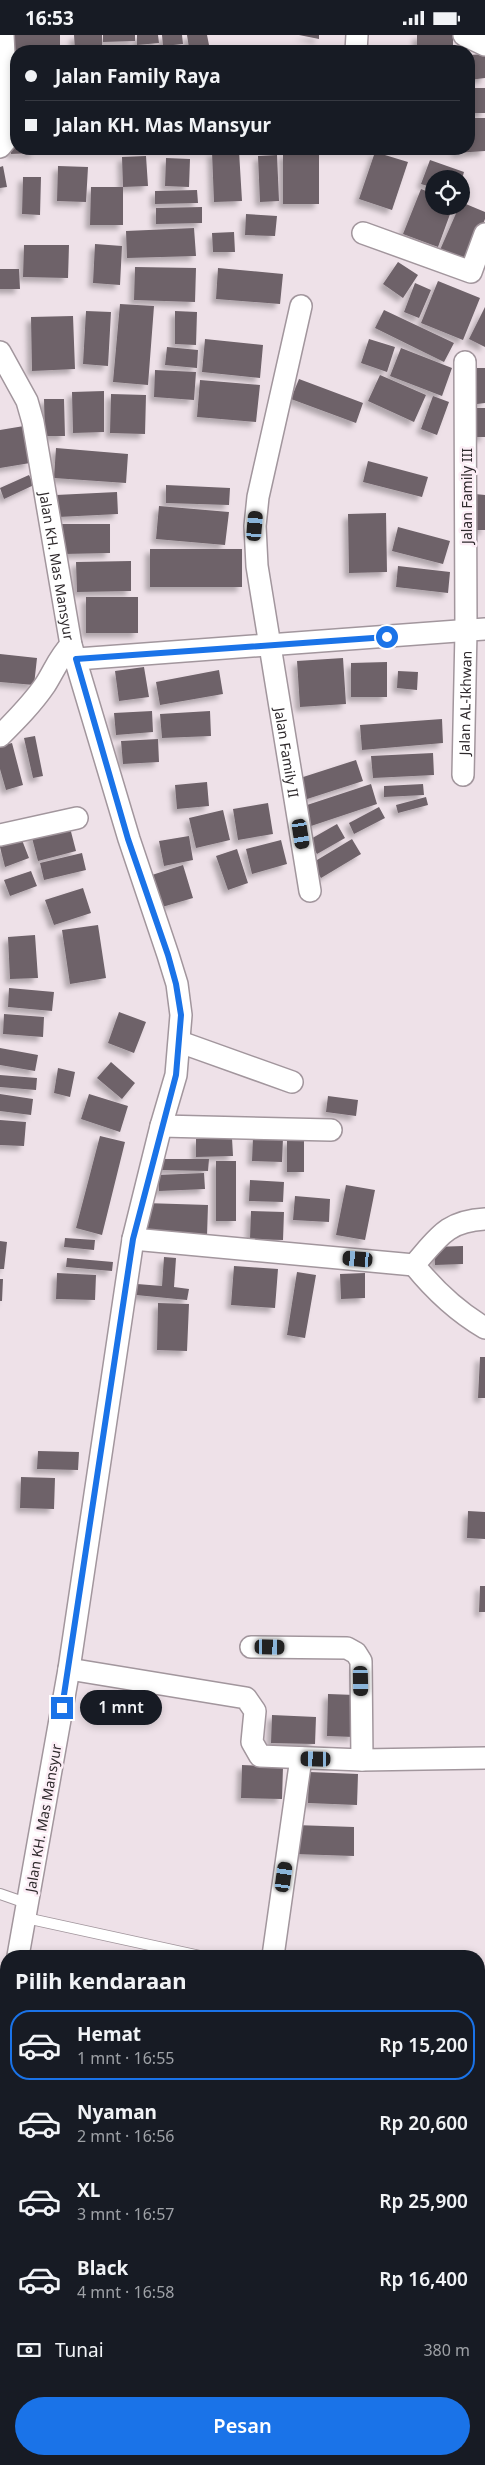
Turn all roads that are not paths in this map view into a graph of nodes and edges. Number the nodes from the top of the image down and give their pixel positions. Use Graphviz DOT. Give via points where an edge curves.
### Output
graph roads {
  1 [pos="3,35"];
  2 [pos="464,35"];
  3 [pos="485,45"];
  4 [pos="10,85"];
  5 [pos="10,105"];
  6 [pos="0,147"];
  7 [pos="363,233"];
  8 [pos="485,234"];
  9 [pos="301,306"];
  10 [pos="0,352"];
  11 [pos="465,362"];
  12 [pos="475,630"];
  13 [pos="269,644"];
  14 [pos="74,652"];
  15 [pos="0,736"];
  16 [pos="463,775"];
  17 [pos="77,818"];
  18 [pos="0,835"];
  19 [pos="310,891"];
  20 [pos="180,1042"];
  21 [pos="292,1082"];
  22 [pos="161,1126"];
  23 [pos="331,1130"];
  24 [pos="485,1219"];
  25 [pos="133,1239"];
  26 [pos="414,1265"];
  27 [pos="485,1328"];
  28 [pos="251,1647"];
  29 [pos="69,1669"];
  30 [pos="485,1758"];
  31 [pos="301,1759"];
  32 [pos="362,1760"];
  33 [pos="0,1894"];
  34 [pos="27,1911"];
  35 [pos="19,1950"];
  36 [pos="177,1950"];
  37 [pos="274,1950"];
  1 -- 4 [label="street"];
  2 -- 3 [label="street"];
  5 -- 6 [label="street" via="6,140"];
  7 -- 8 [label="street" via="471,272"];
  9 -- 13 [label="street, Jalan Family II" via="256,516 257,566"];
  10 -- 14 [label="street, Jalan KH. Mas Mansyur" via="27,401 33,422"];
  11 -- 12 [label="street, Jalan Family III"];
  12 -- 13 [label="street"];
  12 -- 16 [label="street, Jalan AL-Ikhwan"];
  13 -- 14 [label="street"];
  13 -- 19 [label="street, Jalan Family II"];
  14 -- 15 [label="street" via="59,659 46,684"];
  14 -- 20 [label="street, Jalan KH. Mas Mansyur" via="128,839 178,992"];
  17 -- 18 [label="street"];
  20 -- 21 [label="street"];
  20 -- 22 [label="street, Jalan KH. Mas Mansyur" via="176,1075"];
  22 -- 23 [label="street"];
  22 -- 25 [label="street, Jalan KH. Mas Mansyur"];
  24 -- 26 [label="street" via="446,1229"];
  25 -- 26 [label="street"];
  25 -- 29 [label="street, Jalan KH. Mas Mansyur"];
  26 -- 27 [label="street" via="447,1302"];
  28 -- 32 [label="street" via="347,1648 356,1653 360,1661"];
  29 -- 31 [label="street" via="246,1698 255,1711 252,1741 260,1756"];
  29 -- 34 [label="street, Jalan KH. Mas Mansyur"];
  30 -- 32 [label="street"];
  31 -- 32 [label="street"];
  31 -- 37 [label="street"];
  33 -- 34 [label="lane"];
  34 -- 35 [label="street, Jalan KH. Mas Mansyur"];
  34 -- 36 [label="lane"];
}
